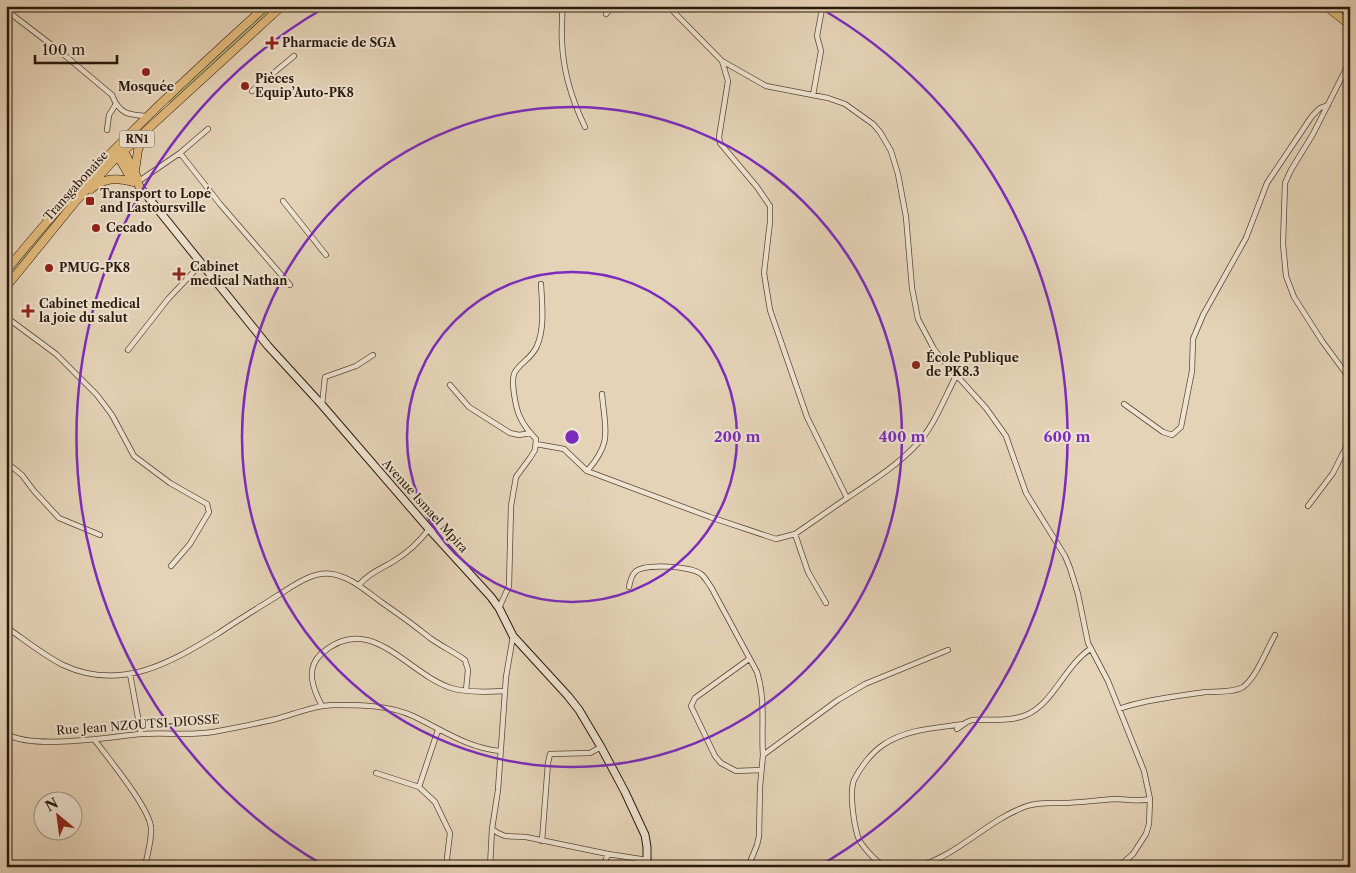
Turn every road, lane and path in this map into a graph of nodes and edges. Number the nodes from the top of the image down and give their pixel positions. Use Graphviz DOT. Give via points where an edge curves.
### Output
graph roads {
  1 [pos="266,6"];
  2 [pos="282,6"];
  3 [pos="562,6"];
  4 [pos="613,6"];
  5 [pos="668,6"];
  6 [pos="830,6"];
  7 [pos="880,6"];
  8 [pos="919,6"];
  9 [pos="1326,6"];
  10 [pos="1342,6"];
  11 [pos="821,8"];
  12 [pos="6,10"];
  13 [pos="1350,13"];
  14 [pos="606,14"];
  15 [pos="1350,25"];
  16 [pos="294,56"];
  17 [pos="1350,61"];
  18 [pos="722,62"];
  19 [pos="252,90"];
  20 [pos="813,95"];
  21 [pos="116,104"];
  22 [pos="1328,106"];
  23 [pos="147,116"];
  24 [pos="585,128"];
  25 [pos="208,129"];
  26 [pos="106,130"];
  27 [pos="146,131"];
  28 [pos="118,152"];
  29 [pos="180,153"];
  30 [pos="135,173"];
  31 [pos="137,183"];
  32 [pos="76,201"];
  33 [pos="283,202"];
  34 [pos="326,255"];
  35 [pos="201,264"];
  36 [pos="6,271"];
  37 [pos="542,284"];
  38 [pos="290,285"];
  39 [pos="6,287"];
  40 [pos="6,317"];
  41 [pos="128,350"];
  42 [pos="373,355"];
  43 [pos="956,376"];
  44 [pos="1350,379"];
  45 [pos="450,385"];
  46 [pos="602,394"];
  47 [pos="1124,404"];
  48 [pos="322,405"];
  49 [pos="530,433"];
  50 [pos="1350,440"];
  51 [pos="536,444"];
  52 [pos="6,462"];
  53 [pos="587,471"];
  54 [pos="847,498"];
  55 [pos="1308,506"];
  56 [pos="429,529"];
  57 [pos="795,534"];
  58 [pos="100,535"];
  59 [pos="172,566"];
  60 [pos="359,586"];
  61 [pos="630,587"];
  62 [pos="826,603"];
  63 [pos="499,608"];
  64 [pos="6,627"];
  65 [pos="1275,635"];
  66 [pos="513,636"];
  67 [pos="1090,649"];
  68 [pos="948,650"];
  69 [pos="750,659"];
  70 [pos="130,674"];
  71 [pos="466,690"];
  72 [pos="504,691"];
  73 [pos="322,706"];
  74 [pos="1118,709"];
  75 [pos="964,724"];
  76 [pos="438,730"];
  77 [pos="957,730"];
  78 [pos="141,734"];
  79 [pos="7,736"];
  80 [pos="94,739"];
  81 [pos="601,747"];
  82 [pos="500,751"];
  83 [pos="764,755"];
  84 [pos="761,770"];
  85 [pos="376,773"];
  86 [pos="419,787"];
  87 [pos="1150,799"];
  88 [pos="492,829"];
  89 [pos="542,841"];
  90 [pos="608,854"];
  91 [pos="647,864"];
  92 [pos="145,867"];
  93 [pos="446,867"];
  94 [pos="490,867"];
  95 [pos="603,867"];
  96 [pos="748,867"];
  97 [pos="898,867"];
  98 [pos="916,867"];
  99 [pos="1116,867"];
  1 -- 23 [label="highway, Transgabonaise / RN1"];
  2 -- 27 [label="highway, Transgabonaise / RN1"];
  3 -- 24 [label="street" via="565,70"];
  4 -- 14 [label="street"];
  5 -- 18 [label="street"];
  6 -- 11 [label="street"];
  7 -- 8 [label="street"];
  9 -- 15 [label="highway"];
  10 -- 13 [label="highway"];
  11 -- 20 [label="street" via="817,36 821,51"];
  12 -- 21 [label="street" via="112,95"];
  16 -- 19 [label="street"];
  17 -- 22 [label="street"];
  18 -- 20 [label="street" via="766,86"];
  18 -- 54 [label="street" via="728,81 720,143 770,206 764,273 770,310 807,417"];
  20 -- 43 [label="street" via="836,100 863,116 880,132 891,151 897,166 906,217 918,319 934,349"];
  21 -- 23 [label="street" via="130,115"];
  21 -- 26 [label="street"];
  22 -- 44 [label="street" via="1285,183 1283,244 1286,276 1292,293"];
  22 -- 47 [label="street" via="1320,108 1312,116 1266,183 1246,238 1203,315 1193,339 1192,371 1181,427 1172,435 1163,432"];
  23 -- 28 [label="highway, Transgabonaise / RN1" via="120,143"];
  25 -- 29 [label="street"];
  27 -- 28 [label="highway, Transgabonaise / RN1"];
  27 -- 30 [label="highway" via="138,150"];
  28 -- 30 [label="highway"];
  28 -- 31 [label="highway"];
  28 -- 32 [label="highway, Transgabonaise / RN1"];
  28 -- 36 [label="highway, Transgabonaise / RN1" via="62,203"];
  29 -- 31 [label="street"];
  29 -- 38 [label="street"];
  30 -- 31 [label="highway"];
  31 -- 32 [label="highway" via="106,180"];
  31 -- 35 [label="main road, Avenue Ismael Mpira"];
  32 -- 39 [label="highway, Transgabonaise / RN1"];
  33 -- 34 [label="street"];
  35 -- 41 [label="street"];
  35 -- 48 [label="main road, Avenue Ismael Mpira" via="268,346"];
  37 -- 49 [label="street" via="538,345 513,374 512,381 520,417"];
  40 -- 59 [label="street" via="56,354 97,394 134,456 170,483 207,504 209,512 199,530"];
  42 -- 48 [label="street" via="356,366 326,377"];
  43 -- 54 [label="street" via="918,443"];
  43 -- 67 [label="street" via="1000,426 1026,493 1065,556 1078,594"];
  45 -- 49 [label="street" via="469,408 510,434"];
  46 -- 53 [label="street" via="606,442 603,452"];
  48 -- 56 [label="main road, Avenue Ismael Mpira"];
  49 -- 51 [label="street"];
  50 -- 55 [label="street" via="1333,472"];
  51 -- 53 [label="street" via="564,449"];
  51 -- 63 [label="street" via="516,477 511,506 509,586"];
  52 -- 58 [label="street" via="22,475 59,518"];
  53 -- 57 [label="street" via="759,534 776,539"];
  54 -- 57 [label="street"];
  56 -- 60 [label="street" via="404,554 366,577"];
  56 -- 63 [label="main road, Avenue Ismael Mpira"];
  57 -- 62 [label="street" via="808,572"];
  60 -- 70 [label="street" via="330,573 310,577 188,652 156,667"];
  60 -- 71 [label="street" via="465,660 468,670"];
  61 -- 69 [label="street" via="635,571 646,566 687,569 702,574"];
  63 -- 66 [label="main road, Avenue Ismael Mpira"];
  64 -- 70 [label="street" via="51,658 76,670 102,675"];
  65 -- 74 [label="street" via="1242,688"];
  66 -- 72 [label="street"];
  66 -- 81 [label="main road, Avenue Ismael Mpira" via="568,696"];
  67 -- 74 [label="street" via="1108,681"];
  67 -- 75 [label="street" via="1072,664 1050,696 1034,711 1016,718 972,720"];
  68 -- 83 [label="street" via="865,684"];
  69 -- 83 [label="street" via="762,687"];
  69 -- 84 [label="street" via="695,698 691,706 721,763 736,771"];
  70 -- 78 [label="street"];
  71 -- 72 [label="street"];
  71 -- 73 [label="street" via="435,680 376,641 354,639 332,645 316,659 311,669 315,694"];
  72 -- 82 [label="street"];
  73 -- 76 [label="street, Rue Jean NZOUTSI-DIOSSE" via="392,708"];
  73 -- 78 [label="street, Rue Jean NZOUTSI-DIOSSE" via="213,732"];
  74 -- 87 [label="street" via="1144,771"];
  75 -- 77 [label="street"];
  75 -- 97 [label="street" via="899,736 864,763 853,782 852,801 858,839 883,865"];
  76 -- 82 [label="street, Rue Jean NZOUTSI-DIOSSE" via="484,749"];
  76 -- 86 [label="street"];
  78 -- 80 [label="street, Rue Jean NZOUTSI-DIOSSE"];
  79 -- 80 [label="street, Rue Jean NZOUTSI-DIOSSE" via="28,740"];
  80 -- 92 [label="street" via="149,820 152,828"];
  81 -- 89 [label="street" via="590,753 550,754"];
  81 -- 91 [label="main road, Avenue Ismael Mpira" via="645,835"];
  82 -- 88 [label="street"];
  83 -- 84 [label="street"];
  84 -- 96 [label="street" via="759,836"];
  85 -- 86 [label="street"];
  86 -- 93 [label="street" via="435,802 450,832"];
  87 -- 98 [label="street" via="1030,805 1000,818 937,859"];
  87 -- 99 [label="street" via="1146,834 1133,854"];
  88 -- 89 [label="street" via="505,836"];
  88 -- 94 [label="street"];
  89 -- 90 [label="street"];
  90 -- 91 [label="street"];
  90 -- 95 [label="street"];
}
